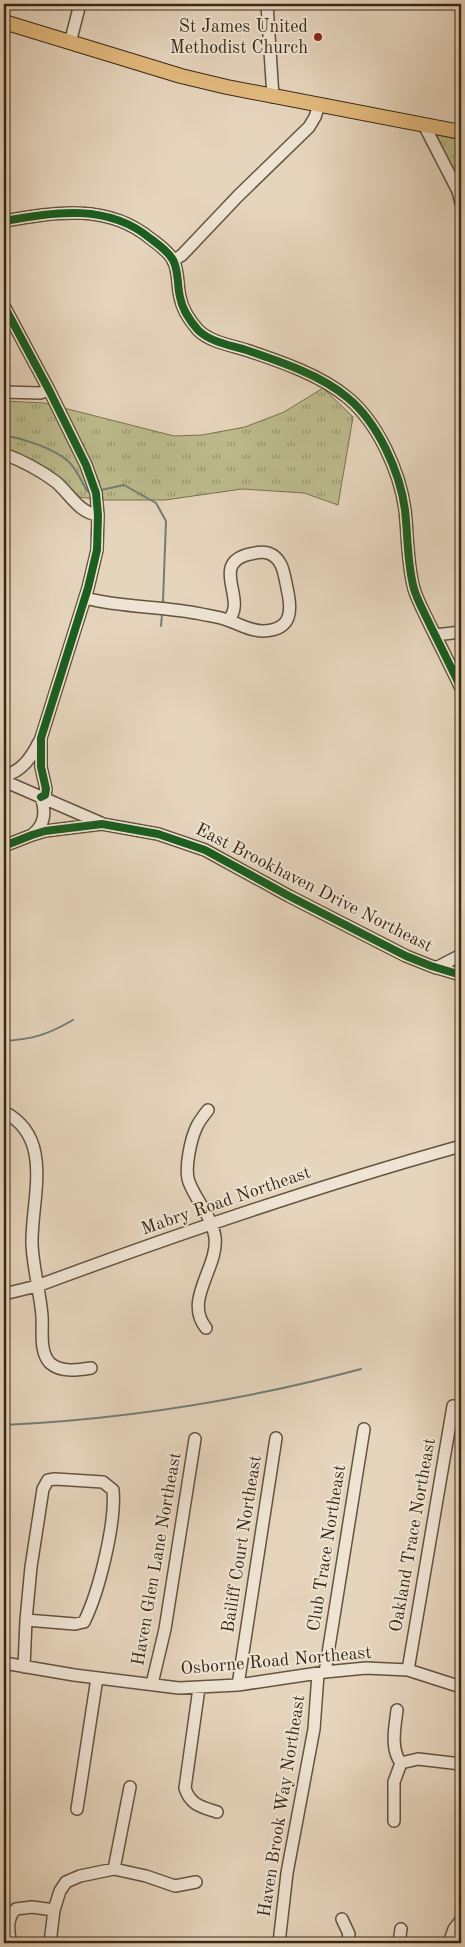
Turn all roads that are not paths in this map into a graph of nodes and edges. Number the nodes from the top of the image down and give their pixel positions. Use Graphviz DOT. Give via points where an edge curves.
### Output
graph roads {
  1 [pos="80,4"];
  2 [pos="267,4"];
  3 [pos="4,22"];
  4 [pos="70,43"];
  5 [pos="273,97"];
  6 [pos="319,105"];
  7 [pos="424,125"];
  8 [pos="461,132"];
  9 [pos="460,186"];
  10 [pos="461,204"];
  11 [pos="4,223"];
  12 [pos="174,261"];
  13 [pos="4,306"];
  14 [pos="50,390"];
  15 [pos="4,392"];
  16 [pos="4,454"];
  17 [pos="98,515"];
  18 [pos="85,598"];
  19 [pos="228,620"];
  20 [pos="461,632"];
  21 [pos="435,634"];
  22 [pos="461,688"];
  23 [pos="41,738"];
  24 [pos="4,776"];
  25 [pos="4,781"];
  26 [pos="44,793"];
  27 [pos="102,824"];
  28 [pos="32,835"];
  29 [pos="4,846"];
  30 [pos="461,955"];
  31 [pos="436,968"];
  32 [pos="461,975"];
  33 [pos="208,1110"];
  34 [pos="4,1112"];
  35 [pos="461,1146"];
  36 [pos="212,1225"];
  37 [pos="37,1286"];
  38 [pos="4,1294"];
  39 [pos="206,1328"];
  40 [pos="91,1368"];
  41 [pos="453,1406"];
  42 [pos="364,1429"];
  43 [pos="276,1438"];
  44 [pos="195,1439"];
  45 [pos="26,1620"];
  46 [pos="4,1664"];
  47 [pos="24,1666"];
  48 [pos="408,1670"];
  49 [pos="322,1673"];
  50 [pos="97,1678"];
  51 [pos="152,1684"];
  52 [pos="238,1685"];
  53 [pos="461,1686"];
  54 [pos="199,1688"];
  55 [pos="396,1710"];
  56 [pos="401,1763"];
  57 [pos="461,1764"];
  58 [pos="130,1786"];
  59 [pos="77,1810"];
  60 [pos="217,1812"];
  61 [pos="394,1821"];
  62 [pos="114,1869"];
  63 [pos="196,1882"];
  64 [pos="54,1910"];
  65 [pos="342,1919"];
  66 [pos="461,1920"];
  67 [pos="401,1929"];
  68 [pos="11,1943"];
  69 [pos="50,1943"];
  70 [pos="280,1943"];
  71 [pos="347,1943"];
  72 [pos="399,1943"];
  73 [pos="449,1943"];
  1 -- 4 [label="street"];
  2 -- 5 [label="street"];
  3 -- 4 [label="main road"];
  4 -- 5 [label="main road" via="181,76"];
  5 -- 6 [label="main road"];
  6 -- 7 [label="main road"];
  6 -- 12 [label="street" via="309,127"];
  7 -- 8 [label="main road"];
  7 -- 9 [label="street"];
  9 -- 10 [label="street"];
  11 -- 12 [label="street" via="68,213 115,218 140,229"];
  12 -- 21 [label="street" via="180,299 190,320 205,336 329,384 348,398 373,426 402,493 409,567 418,600"];
  13 -- 14 [label="street"];
  14 -- 15 [label="street" via="40,393"];
  14 -- 17 [label="street" via="86,465 96,493"];
  16 -- 17 [label="street" via="42,472 84,511"];
  17 -- 18 [label="street" via="97,550"];
  18 -- 19 [label="street" via="107,604 171,608"];
  18 -- 23 [label="street"];
  19 -- 19 [label="street" via="234,610 229,578 233,564 240,557 255,553 276,557 283,570 290,601 287,620 265,631 248,629"];
  20 -- 21 [label="street"];
  21 -- 22 [label="street"];
  23 -- 24 [label="street" via="26,763"];
  23 -- 26 [label="street"];
  25 -- 26 [label="street"];
  26 -- 27 [label="street" via="55,802"];
  26 -- 28 [label="street" via="43,821"];
  27 -- 28 [label="street, East Brookhaven Drive Northeast"];
  27 -- 31 [label="street, East Brookhaven Drive Northeast" via="158,834 205,850 406,956"];
  28 -- 29 [label="street, East Brookhaven Drive Northeast"];
  30 -- 31 [label="street"];
  31 -- 32 [label="street, East Brookhaven Drive Northeast"];
  33 -- 36 [label="street" via="196,1126 187,1168 188,1181"];
  34 -- 37 [label="street" via="26,1130 35,1150 37,1173 32,1244"];
  35 -- 36 [label="street, Mabry Road Northeast" via="346,1179"];
  36 -- 37 [label="street, Mabry Road Northeast"];
  36 -- 39 [label="street" via="214,1254 198,1306 200,1321"];
  37 -- 38 [label="street, Mabry Road Northeast"];
  37 -- 40 [label="street" via="47,1366 67,1370"];
  41 -- 48 [label="street, Oakland Trace Northeast"];
  42 -- 49 [label="street, Club Trace Northeast"];
  43 -- 52 [label="street, Bailiff Court Northeast"];
  44 -- 51 [label="street, Haven Glen Lane Northeast" via="165,1629"];
  45 -- 45 [label="street" via="43,1489 48,1480 103,1482 113,1490 114,1504 101,1575 84,1622"];
  45 -- 47 [label="street"];
  46 -- 47 [label="street, Osborne Road Northeast"];
  47 -- 50 [label="street, Osborne Road Northeast"];
  48 -- 49 [label="street, Osborne Road Northeast" via="366,1668"];
  48 -- 53 [label="street, Osborne Road Northeast"];
  49 -- 52 [label="street, Osborne Road Northeast"];
  49 -- 70 [label="street, Haven Brook Way Northeast" via="287,1873"];
  50 -- 51 [label="street, Osborne Road Northeast"];
  50 -- 59 [label="street"];
  51 -- 54 [label="street, Osborne Road Northeast"];
  52 -- 54 [label="street, Osborne Road Northeast"];
  54 -- 60 [label="street" via="185,1788 193,1802"];
  55 -- 56 [label="street" via="395,1748"];
  56 -- 57 [label="street" via="418,1759"];
  56 -- 61 [label="street" via="394,1782"];
  58 -- 62 [label="street"];
  62 -- 63 [label="street" via="175,1886"];
  62 -- 64 [label="street" via="66,1882"];
  64 -- 68 [label="street" via="22,1907 13,1912 8,1931"];
  64 -- 69 [label="street"];
  65 -- 71 [label="street" via="349,1934"];
  66 -- 73 [label="street"];
  67 -- 72 [label="street"];
}
